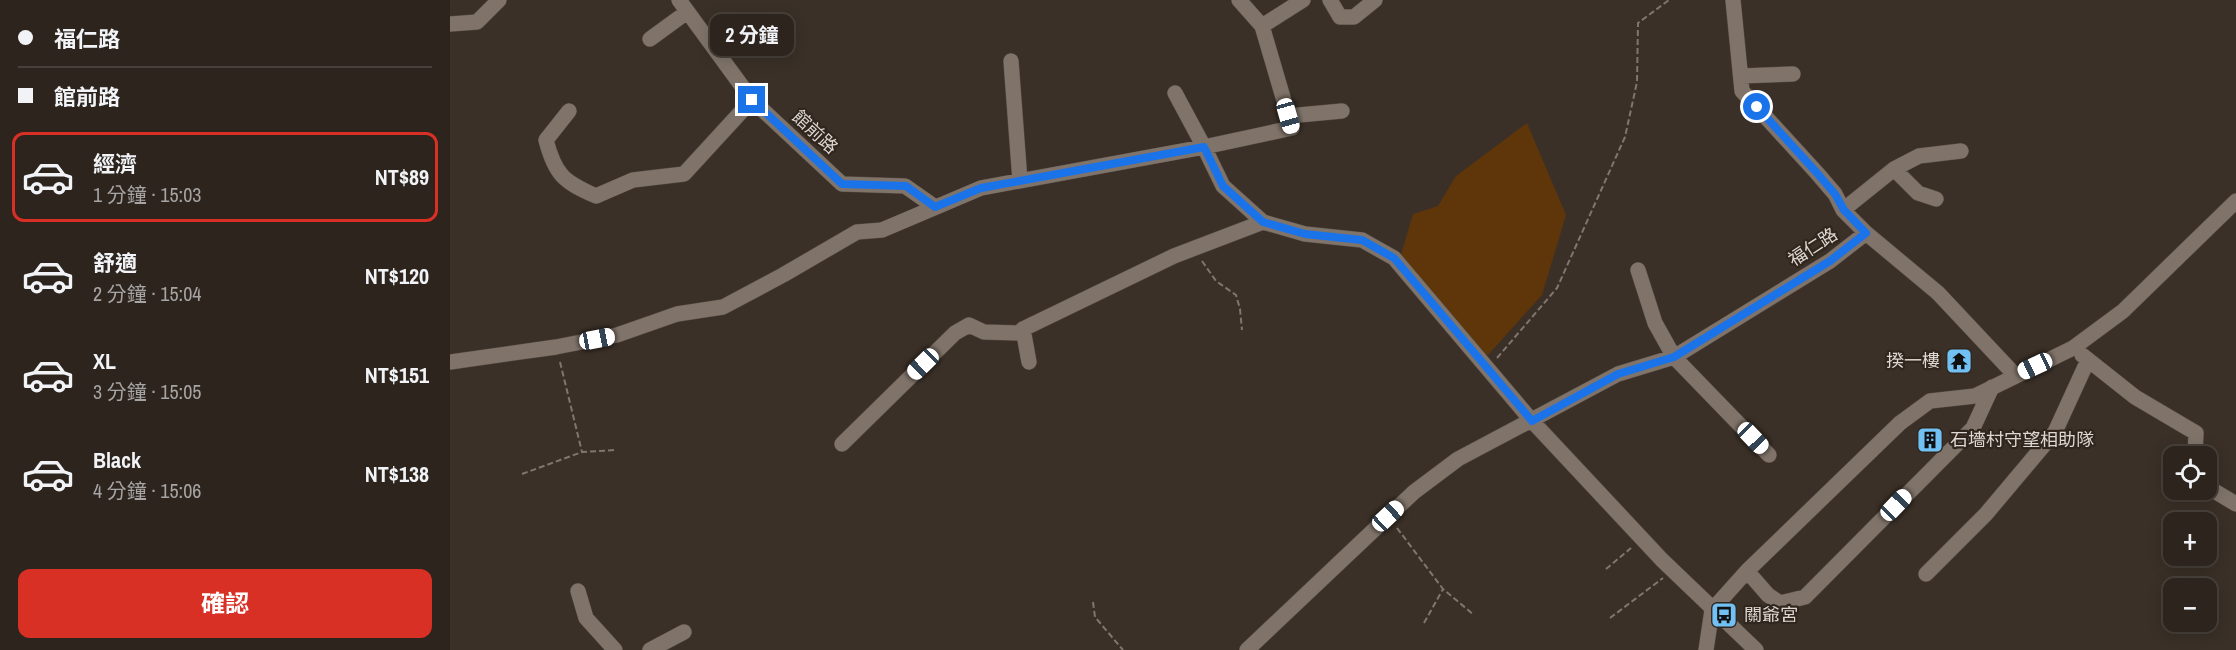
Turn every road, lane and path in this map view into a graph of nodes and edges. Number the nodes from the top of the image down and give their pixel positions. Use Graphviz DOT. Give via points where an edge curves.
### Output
graph roads {
  1 [pos="499,0"];
  2 [pos="1239,0"];
  3 [pos="1303,0"];
  4 [pos="1330,0"];
  5 [pos="1375,0"];
  6 [pos="1669,0"];
  7 [pos="1733,0"];
  8 [pos="683,6"];
  9 [pos="450,24"];
  10 [pos="1262,26"];
  11 [pos="650,39"];
  12 [pos="1011,61"];
  13 [pos="1793,74"];
  14 [pos="1741,76"];
  15 [pos="1175,93"];
  16 [pos="752,100"];
  17 [pos="568,111"];
  18 [pos="1342,111"];
  19 [pos="1288,116"];
  20 [pos="1204,147"];
  21 [pos="1961,151"];
  22 [pos="1894,169"];
  23 [pos="1020,181"];
  24 [pos="1936,198"];
  25 [pos="2236,201"];
  26 [pos="935,207"];
  27 [pos="1844,210"];
  28 [pos="1263,222"];
  29 [pos="1866,233"];
  30 [pos="1197,247"];
  31 [pos="1638,270"];
  32 [pos="1023,329"];
  33 [pos="1242,330"];
  34 [pos="556,347"];
  35 [pos="2073,348"];
  36 [pos="1674,357"];
  37 [pos="2088,360"];
  38 [pos="450,362"];
  39 [pos="1029,362"];
  40 [pos="1487,370"];
  41 [pos="2016,375"];
  42 [pos="1992,387"];
  43 [pos="1532,421"];
  44 [pos="842,444"];
  45 [pos="2195,446"];
  46 [pos="616,450"];
  47 [pos="582,452"];
  48 [pos="1769,455"];
  49 [pos="522,474"];
  50 [pos="2217,493"];
  51 [pos="2236,504"];
  52 [pos="1388,516"];
  53 [pos="1642,539"];
  54 [pos="1606,569"];
  55 [pos="1673,571"];
  56 [pos="1747,571"];
  57 [pos="1926,573"];
  58 [pos="1443,589"];
  59 [pos="578,591"];
  60 [pos="1093,602"];
  61 [pos="1712,610"];
  62 [pos="1474,615"];
  63 [pos="1610,618"];
  64 [pos="1424,623"];
  65 [pos="684,632"];
  66 [pos="615,650"];
  67 [pos="650,650"];
  68 [pos="1123,650"];
  69 [pos="1247,650"];
  70 [pos="1706,650"];
  71 [pos="1756,650"];
  1 -- 9 [label="street" via="477,22"];
  2 -- 10 [label="street"];
  3 -- 10 [label="street"];
  4 -- 5 [label="street" via="1340,17 1354,17"];
  6 -- 40 [label="path" via="1638,23 1637,82 1625,137 1557,288"];
  7 -- 14 [label="street, 福仁路"];
  8 -- 11 [label="street"];
  8 -- 16 [label="street, 館前路"];
  10 -- 19 [label="street"];
  12 -- 23 [label="street"];
  13 -- 14 [label="street"];
  14 -- 27 [label="street, 福仁路" via="1742,91 1835,194"];
  15 -- 20 [label="street"];
  16 -- 17 [label="street" via="684,174 633,180 596,196 570,184 552,163 546,140"];
  16 -- 26 [label="street, 館前路" via="842,184 906,186"];
  18 -- 19 [label="street"];
  19 -- 20 [label="street" via="1292,128"];
  20 -- 23 [label="street"];
  20 -- 28 [label="street" via="1223,186"];
  21 -- 22 [label="street" via="1919,156"];
  22 -- 24 [label="street" via="1918,193"];
  22 -- 27 [label="street"];
  23 -- 26 [label="street" via="981,188"];
  25 -- 35 [label="street" via="2123,311"];
  26 -- 34 [label="street" via="882,230 856,232 723,307 677,314 617,335"];
  27 -- 29 [label="street, 福仁路"];
  28 -- 30 [label="street"];
  28 -- 40 [label="street" via="1305,234 1362,240 1394,258"];
  29 -- 36 [label="street, 福仁路" via="1830,261"];
  29 -- 41 [label="street" via="1938,292"];
  30 -- 32 [label="street"];
  30 -- 33 [label="path" via="1216,281 1236,295"];
  31 -- 36 [label="street" via="1655,323"];
  32 -- 39 [label="street"];
  32 -- 44 [label="street" via="1019,333 984,332 969,325 956,333"];
  34 -- 38 [label="street"];
  34 -- 47 [label="path"];
  35 -- 37 [label="street"];
  35 -- 41 [label="street"];
  36 -- 43 [label="street, 福仁路" via="1618,374"];
  36 -- 48 [label="street"];
  37 -- 45 [label="street" via="2135,397 2196,433"];
  37 -- 57 [label="street" via="2055,432 1986,514"];
  40 -- 43 [label="street"];
  41 -- 42 [label="street"];
  42 -- 56 [label="street" via="1975,396 1930,400 1900,423"];
  42 -- 56 [label="street" via="1973,428 1805,597 1780,603"];
  43 -- 52 [label="street, 福仁路" via="1458,459"];
  43 -- 53 [label="street"];
  46 -- 47 [label="path"];
  47 -- 49 [label="path"];
  50 -- 51 [label="street"];
  52 -- 58 [label="path"];
  52 -- 69 [label="street, 福仁路"];
  53 -- 54 [label="path"];
  53 -- 55 [label="street"];
  55 -- 61 [label="street"];
  55 -- 63 [label="path"];
  56 -- 61 [label="street"];
  58 -- 62 [label="path"];
  58 -- 64 [label="path"];
  59 -- 66 [label="street" via="586,618"];
  60 -- 68 [label="path" via="1095,617"];
  61 -- 70 [label="street"];
  61 -- 71 [label="street"];
  65 -- 67 [label="street"];
}
